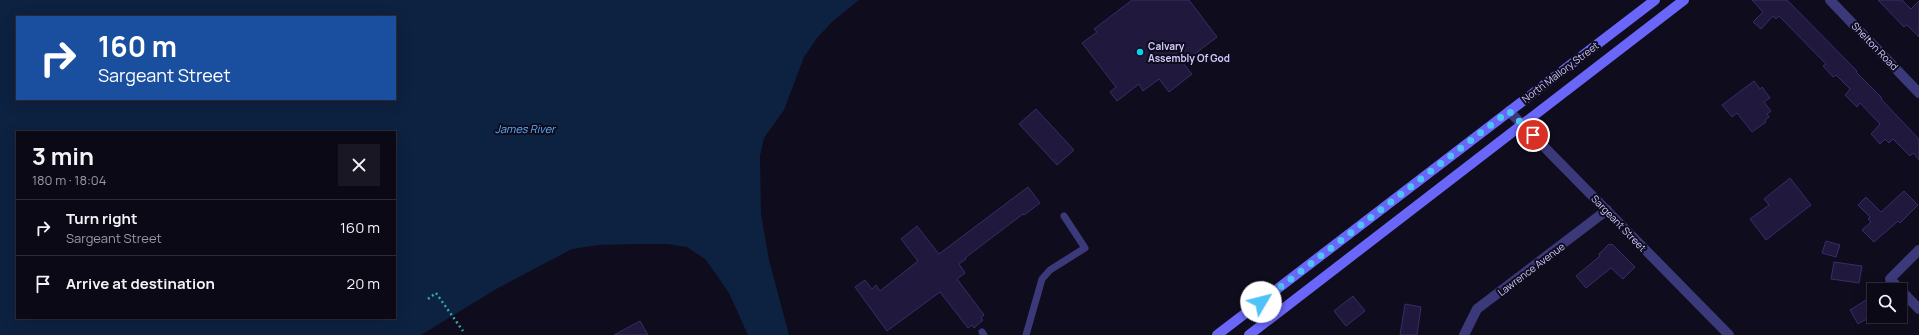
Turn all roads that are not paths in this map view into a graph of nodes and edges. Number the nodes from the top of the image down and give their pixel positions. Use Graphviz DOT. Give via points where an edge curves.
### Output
graph roads {
  1 [pos="1655,0"];
  2 [pos="1684,0"];
  3 [pos="1830,0"];
  4 [pos="1919,93"];
  5 [pos="1509,111"];
  6 [pos="1523,124"];
  7 [pos="1607,210"];
  8 [pos="1064,216"];
  9 [pos="1919,250"];
  10 [pos="1919,309"];
  11 [pos="1026,335"];
  12 [pos="1219,335"];
  13 [pos="1249,335"];
  14 [pos="1464,335"];
  15 [pos="1729,335"];
  1 -- 5 [label="main road, North Mallory Street"];
  2 -- 6 [label="main road, North Mallory Street"];
  3 -- 4 [label="street, Shelton Road"];
  5 -- 6 [label="street, Sargeant Street"];
  5 -- 12 [label="main road, North Mallory Street"];
  6 -- 7 [label="street, Sargeant Street"];
  6 -- 13 [label="main road, North Mallory Street"];
  7 -- 14 [label="street, Lawrence Avenue" via="1477,309"];
  7 -- 15 [label="street, Sargeant Street"];
  8 -- 11 [label="lane" via="1085,248 1050,270 1042,280"];
  9 -- 10 [label="street" via="1890,279"];
}
